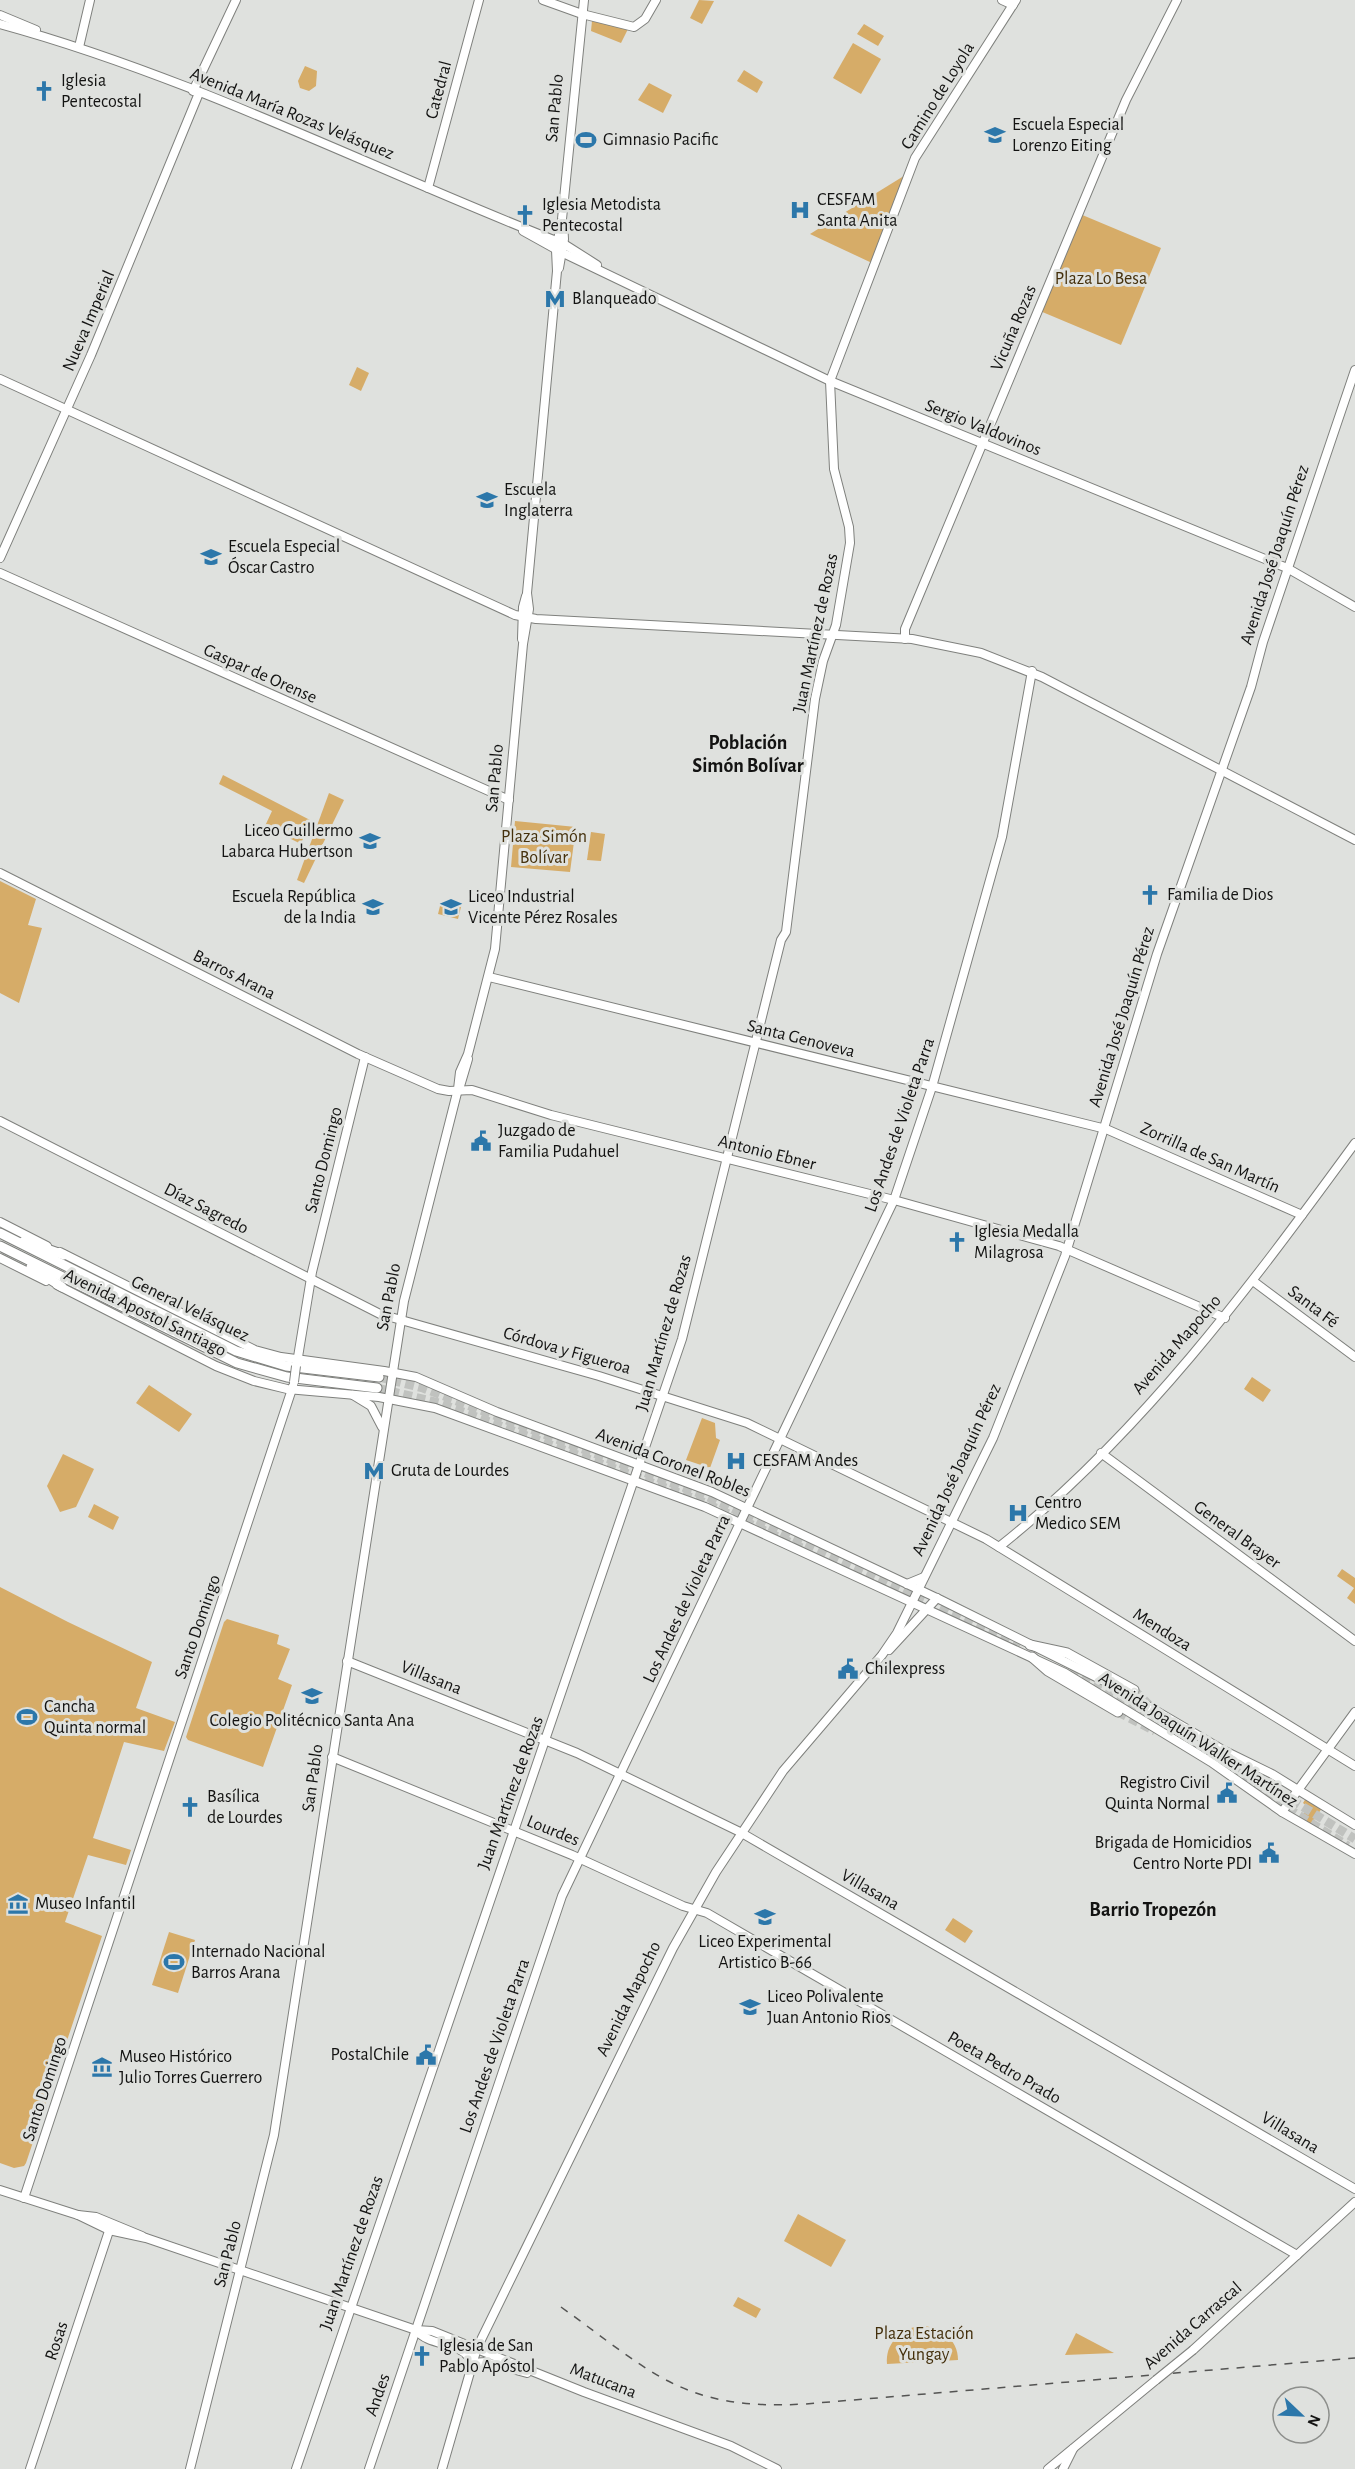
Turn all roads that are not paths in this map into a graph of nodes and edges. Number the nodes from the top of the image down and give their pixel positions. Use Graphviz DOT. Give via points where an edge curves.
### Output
graph roads {
  1 [pos="90,0"];
  2 [pos="236,0"];
  3 [pos="479,0"];
  4 [pos="543,0"];
  5 [pos="584,0"];
  6 [pos="656,0"];
  7 [pos="1002,0"];
  8 [pos="1177,0"];
  9 [pos="1015,3"];
  10 [pos="582,14"];
  11 [pos="0,15"];
  12 [pos="0,24"];
  13 [pos="47,36"];
  14 [pos="80,47"];
  15 [pos="196,92"];
  16 [pos="428,188"];
  17 [pos="560,247"];
  18 [pos="1355,370"];
  19 [pos="0,379"];
  20 [pos="830,381"];
  21 [pos="68,410"];
  22 [pos="983,444"];
  23 [pos="0,558"];
  24 [pos="1287,568"];
  25 [pos="0,573"];
  26 [pos="1355,607"];
  27 [pos="525,618"];
  28 [pos="832,636"];
  29 [pos="905,639"];
  30 [pos="1032,671"];
  31 [pos="1221,771"];
  32 [pos="509,800"];
  33 [pos="1355,840"];
  34 [pos="0,873"];
  35 [pos="489,977"];
  36 [pos="755,1043"];
  37 [pos="365,1057"];
  38 [pos="932,1087"];
  39 [pos="458,1089"];
  40 [pos="0,1121"];
  41 [pos="1106,1129"];
  42 [pos="1355,1143"];
  43 [pos="726,1159"];
  44 [pos="894,1200"];
  45 [pos="1302,1215"];
  46 [pos="0,1222"];
  47 [pos="0,1233"];
  48 [pos="1068,1249"];
  49 [pos="2,1251"];
  50 [pos="64,1255"];
  51 [pos="311,1279"];
  52 [pos="1253,1281"];
  53 [pos="62,1287"];
  54 [pos="1225,1318"];
  55 [pos="400,1320"];
  56 [pos="1355,1357"];
  57 [pos="297,1363"];
  58 [pos="392,1372"];
  59 [pos="379,1377"];
  60 [pos="293,1386"];
  61 [pos="377,1388"];
  62 [pos="353,1395"];
  63 [pos="663,1395"];
  64 [pos="388,1398"];
  65 [pos="383,1428"];
  66 [pos="780,1439"];
  67 [pos="1101,1453"];
  68 [pos="639,1465"];
  69 [pos="634,1480"];
  70 [pos="747,1508"];
  71 [pos="952,1521"];
  72 [pos="740,1523"];
  73 [pos="999,1547"];
  74 [pos="925,1577"];
  75 [pos="907,1584"];
  76 [pos="919,1589"];
  77 [pos="937,1598"];
  78 [pos="912,1604"];
  79 [pos="924,1609"];
  80 [pos="1355,1641"];
  81 [pos="1029,1645"];
  82 [pos="882,1655"];
  83 [pos="1032,1657"];
  84 [pos="347,1661"];
  85 [pos="1134,1690"];
  86 [pos="1118,1712"];
  87 [pos="1355,1712"];
  88 [pos="546,1740"];
  89 [pos="1327,1749"];
  90 [pos="333,1757"];
  91 [pos="1355,1766"];
  92 [pos="620,1774"];
  93 [pos="1298,1789"];
  94 [pos="1282,1812"];
  95 [pos="1355,1825"];
  96 [pos="512,1831"];
  97 [pos="740,1832"];
  98 [pos="1355,1854"];
  99 [pos="580,1858"];
  100 [pos="694,1909"];
  101 [pos="1355,2188"];
  102 [pos="0,2190"];
  103 [pos="24,2198"];
  104 [pos="1355,2202"];
  105 [pos="110,2226"];
  106 [pos="1298,2255"];
  107 [pos="242,2271"];
  108 [pos="349,2307"];
  109 [pos="416,2330"];
  110 [pos="477,2348"];
  111 [pos="472,2363"];
  112 [pos="539,2374"];
  113 [pos="1056,2468"];
  114 [pos="30,2469"];
  115 [pos="190,2469"];
  116 [pos="296,2469"];
  117 [pos="369,2469"];
  118 [pos="442,2469"];
  119 [pos="777,2469"];
  1 -- 14 [label="street"];
  2 -- 15 [label="street, Nueva Imperial"];
  3 -- 16 [label="street, Catedral"];
  4 -- 10 [label="street"];
  5 -- 10 [label="main road, San Pablo"];
  6 -- 10 [label="street" via="644,21 632,27"];
  7 -- 9 [label="street"];
  8 -- 22 [label="street, Vicuña Rozas" via="1126,100"];
  9 -- 20 [label="street, Camino de Loyola" via="915,158"];
  10 -- 17 [label="main road, San Pablo"];
  11 -- 13 [label="main road, Avenida María Rozas Velásquez"];
  12 -- 13 [label="main road, Avenida María Rozas Velásquez"];
  13 -- 14 [label="main road, Avenida María Rozas Velásquez"];
  14 -- 15 [label="main road, Avenida María Rozas Velásquez"];
  15 -- 16 [label="main road, Avenida María Rozas Velásquez"];
  15 -- 21 [label="street, Nueva Imperial"];
  16 -- 17 [label="main road, Avenida María Rozas Velásquez"];
  17 -- 20 [label="street, Sergio Valdovinos"];
  17 -- 27 [label="main road, San Pablo"];
  18 -- 24 [label="main road, Avenida José Joaquín Pérez"];
  19 -- 21 [label="street"];
  20 -- 22 [label="street, Sergio Valdovinos"];
  20 -- 28 [label="street, Juan Martínez de Rozas" via="834,469 850,537"];
  21 -- 23 [label="street, Nueva Imperial"];
  21 -- 27 [label="street"];
  22 -- 24 [label="street, Sergio Valdovinos"];
  22 -- 29 [label="street, Vicuña Rozas" via="904,629"];
  24 -- 26 [label="street, Sergio Valdovinos"];
  24 -- 31 [label="main road, Avenida José Joaquín Pérez"];
  25 -- 32 [label="street, Gaspar de Orense"];
  27 -- 28 [label="street"];
  27 -- 32 [label="main road, San Pablo"];
  28 -- 29 [label="street"];
  28 -- 36 [label="street, Juan Martínez de Rozas" via="815,699 786,932"];
  29 -- 30 [label="street" via="963,648"];
  30 -- 31 [label="street"];
  30 -- 38 [label="street, Los Andes de Violeta Parra" via="1002,837"];
  31 -- 33 [label="street"];
  31 -- 41 [label="main road, Avenida José Joaquín Pérez" via="1157,954"];
  32 -- 35 [label="main road, San Pablo" via="499,922"];
  34 -- 37 [label="street, Barros Arana"];
  35 -- 36 [label="street, Santa Genoveva"];
  35 -- 39 [label="main road, San Pablo" via="468,1067"];
  36 -- 38 [label="street, Santa Genoveva"];
  36 -- 43 [label="street, Juan Martínez de Rozas"];
  37 -- 39 [label="street, Barros Arana" via="441,1090"];
  37 -- 51 [label="street, Santo Domingo"];
  38 -- 41 [label="street, Santa Genoveva"];
  38 -- 44 [label="street, Los Andes de Violeta Parra"];
  39 -- 43 [label="street, Antonio Ebner"];
  39 -- 55 [label="main road, San Pablo"];
  40 -- 51 [label="street, Díaz Sagredo"];
  41 -- 45 [label="street, Zorrilla de San Martín"];
  41 -- 48 [label="main road, Avenida José Joaquín Pérez"];
  42 -- 45 [label="street, Avenida Mapocho"];
  43 -- 44 [label="street, Antonio Ebner"];
  43 -- 63 [label="street, Juan Martínez de Rozas" via="686,1322"];
  44 -- 48 [label="street, Antonio Ebner"];
  44 -- 66 [label="street, Los Andes de Violeta Parra"];
  45 -- 52 [label="street, Avenida Mapocho"];
  46 -- 50 [label="street, Avenida Apostol Santiago"];
  47 -- 50 [label="highway"];
  47 -- 59 [label="highway, General Velásquez" via="236,1351 286,1366"];
  48 -- 54 [label="street, Antonio Ebner"];
  48 -- 71 [label="main road, Avenida José Joaquín Pérez" via="993,1438"];
  49 -- 53 [label="highway"];
  49 -- 61 [label="highway, General Velásquez" via="237,1363 286,1377"];
  50 -- 57 [label="street, Avenida Apostol Santiago" via="231,1340"];
  51 -- 55 [label="street, Díaz Sagredo"];
  51 -- 57 [label="street, Santo Domingo"];
  52 -- 54 [label="street, Avenida Mapocho"];
  52 -- 56 [label="street, Santa Fé"];
  53 -- 60 [label="street, Avenida Apostol Santiago" via="229,1372"];
  54 -- 67 [label="street, Avenida Mapocho"];
  55 -- 58 [label="main road, San Pablo"];
  55 -- 63 [label="street, Córdova y Figueroa"];
  57 -- 58 [label="street, Avenida Apostol Santiago"];
  57 -- 60 [label="street, Santo Domingo, bridge"];
  58 -- 64 [label="main road, San Pablo"];
  58 -- 68 [label="street, Avenida Coronel Robles"];
  60 -- 62 [label="street, Avenida Apostol Santiago"];
  60 -- 103 [label="street, Santo Domingo"];
  62 -- 64 [label="street, Avenida Apostol Santiago"];
  62 -- 65 [label="main road" via="371,1406"];
  63 -- 66 [label="street, Córdova y Figueroa" via="725,1414"];
  63 -- 68 [label="street, Juan Martínez de Rozas"];
  64 -- 65 [label="main road, San Pablo"];
  64 -- 69 [label="street, Avenida Coronel Robles" via="448,1412"];
  65 -- 84 [label="main road, San Pablo"];
  66 -- 70 [label="street, Los Andes de Violeta Parra"];
  66 -- 71 [label="street, Córdova y Figueroa"];
  67 -- 73 [label="street, Avenida Mapocho" via="1043,1511"];
  67 -- 80 [label="street, General Brayer"];
  68 -- 69 [label="street, Juan Martínez de Rozas"];
  68 -- 70 [label="street, Avenida Coronel Robles"];
  69 -- 72 [label="street, Avenida Coronel Robles"];
  69 -- 88 [label="street, Juan Martínez de Rozas"];
  70 -- 72 [label="street, Los Andes de Violeta Parra"];
  70 -- 75 [label="street, Avenida Coronel Robles"];
  71 -- 73 [label="street, Mendoza"];
  71 -- 74 [label="main road, Avenida José Joaquín Pérez"];
  72 -- 78 [label="street, Avenida Coronel Robles"];
  72 -- 92 [label="street, Los Andes de Violeta Parra"];
  73 -- 89 [label="street, Mendoza"];
  74 -- 75 [label="main road"];
  74 -- 76 [label="main road, Avenida José Joaquín Pérez"];
  75 -- 76 [label="street, Avenida Coronel Robles"];
  76 -- 77 [label="street, Avenida Coronel Robles"];
  76 -- 78 [label="main road, Avenida José Joaquín Pérez"];
  77 -- 79 [label="street, Avenida Mapocho"];
  77 -- 81 [label="street, Avenida Joaquín Walker Martínez"];
  78 -- 79 [label="street, Avenida Coronel Robles"];
  78 -- 82 [label="main road, Avenida José Joaquín Pérez"];
  79 -- 82 [label="street, Avenida Mapocho"];
  79 -- 83 [label="street, Avenida Joaquín Walker Martínez"];
  81 -- 85 [label="highway" via="1067,1653"];
  81 -- 93 [label="street, Avenida Joaquín Walker Martínez" via="1125,1691 1223,1750"];
  82 -- 97 [label="main road, Avenida Mapocho" via="789,1763"];
  83 -- 86 [label="highway" via="1048,1671"];
  83 -- 94 [label="street, Avenida Joaquín Walker Martínez" via="1201,1756"];
  84 -- 88 [label="street, Villasana"];
  84 -- 90 [label="main road, San Pablo"];
  87 -- 89 [label="street"];
  88 -- 92 [label="street, Villasana"];
  88 -- 96 [label="street, Juan Martínez de Rozas"];
  89 -- 91 [label="street, Mendoza"];
  89 -- 93 [label="street"];
  90 -- 96 [label="street, Lourdes"];
  90 -- 107 [label="main road, San Pablo" via="276,2124"];
  92 -- 97 [label="street, Villasana"];
  92 -- 99 [label="street, Los Andes de Violeta Parra"];
  93 -- 94 [label="street"];
  93 -- 95 [label="street, Avenida Joaquín Walker Martínez"];
  94 -- 98 [label="street, Avenida Joaquín Walker Martínez"];
  96 -- 99 [label="street, Lourdes"];
  96 -- 108 [label="street, Juan Martínez de Rozas"];
  97 -- 100 [label="main road, Avenida Mapocho"];
  97 -- 101 [label="street, Villasana"];
  99 -- 100 [label="street, Lourdes"];
  99 -- 109 [label="street, Los Andes de Violeta Parra" via="559,1905"];
  100 -- 106 [label="street, Poeta Pedro Prado" via="737,1930"];
  100 -- 110 [label="main road, Avenida Mapocho"];
  102 -- 103 [label="main road, Matucana"];
  103 -- 105 [label="main road, Matucana"];
  104 -- 106 [label="main road, Avenida Carrascal"];
  105 -- 107 [label="main road, Matucana"];
  105 -- 114 [label="street, Rosas"];
  106 -- 113 [label="main road, Avenida Carrascal, bridge" via="1193,2350 1077,2444"];
  107 -- 108 [label="main road, Matucana"];
  107 -- 115 [label="main road, San Pablo"];
  108 -- 109 [label="main road, Matucana"];
  108 -- 116 [label="street, Juan Martínez de Rozas"];
  109 -- 110 [label="main road, Matucana" via="428,2330"];
  109 -- 111 [label="street, Matucana" via="423,2337 464,2352"];
  109 -- 117 [label="street, Andes"];
  110 -- 111 [label="street, Avenida Mapocho"];
  110 -- 112 [label="main road, Matucana"];
  111 -- 112 [label="main road" via="486,2362"];
  111 -- 118 [label="street, Avenida Mapocho"];
  112 -- 119 [label="main road, Matucana" via="730,2446"];
}
